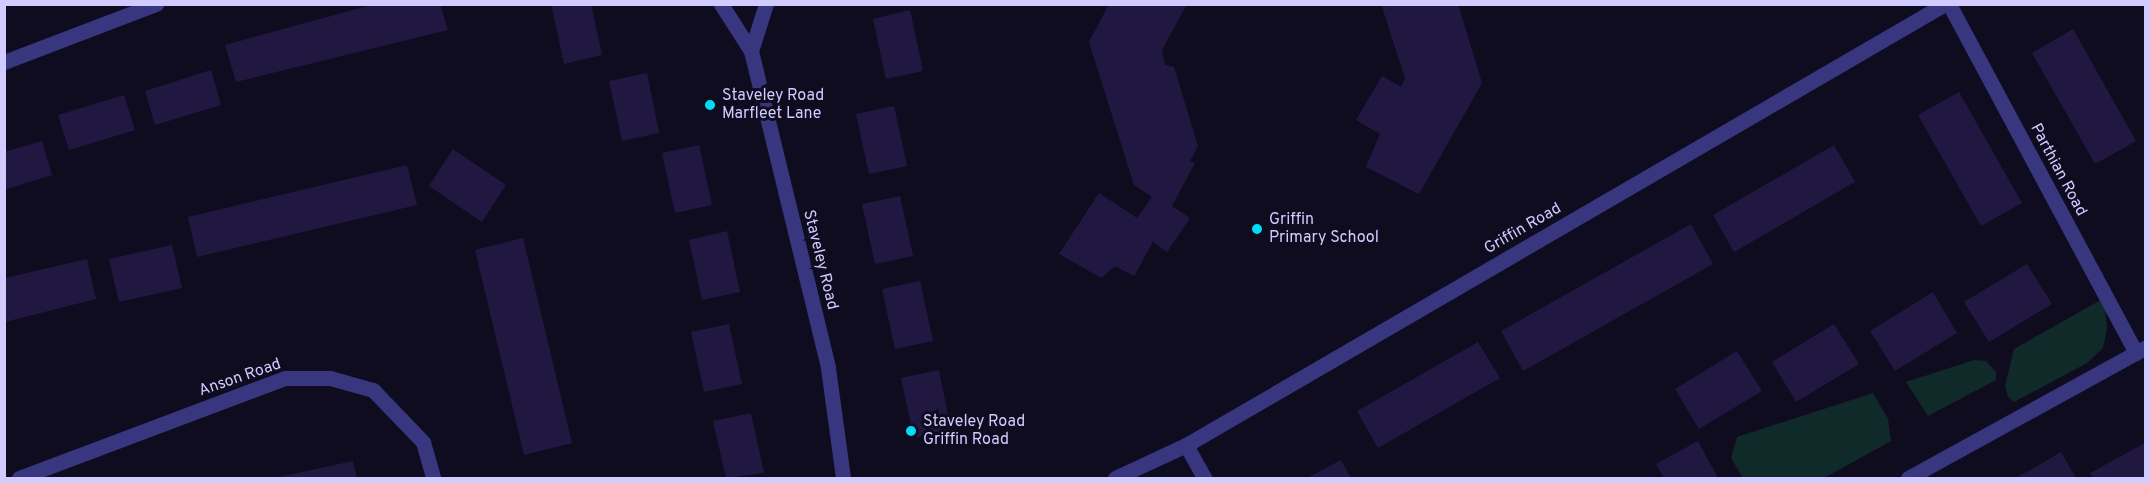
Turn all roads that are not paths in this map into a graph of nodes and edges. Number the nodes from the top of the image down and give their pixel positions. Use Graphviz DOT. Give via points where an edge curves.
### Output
graph roads {
  1 [pos="156,4"];
  2 [pos="721,4"];
  3 [pos="766,4"];
  4 [pos="1947,4"];
  5 [pos="751,51"];
  6 [pos="4,62"];
  7 [pos="2141,350"];
  8 [pos="1186,445"];
  9 [pos="39,475"];
  10 [pos="19,478"];
  11 [pos="432,478"];
  12 [pos="843,478"];
  13 [pos="1115,478"];
  14 [pos="1204,478"];
  15 [pos="1908,478"];
  1 -- 6 [label="street"];
  2 -- 5 [label="street, Staveley Road"];
  3 -- 5 [label="street"];
  4 -- 7 [label="street, Parthian Road"];
  4 -- 8 [label="street, Griffin Road"];
  5 -- 12 [label="street, Staveley Road" via="828,368"];
  7 -- 15 [label="street, Parthian Road"];
  8 -- 13 [label="street, Griffin Road"];
  8 -- 14 [label="street"];
  9 -- 10 [label="street, Anson Road"];
  9 -- 11 [label="street, Anson Road" via="285,378 330,378 373,390 423,442"];
}
